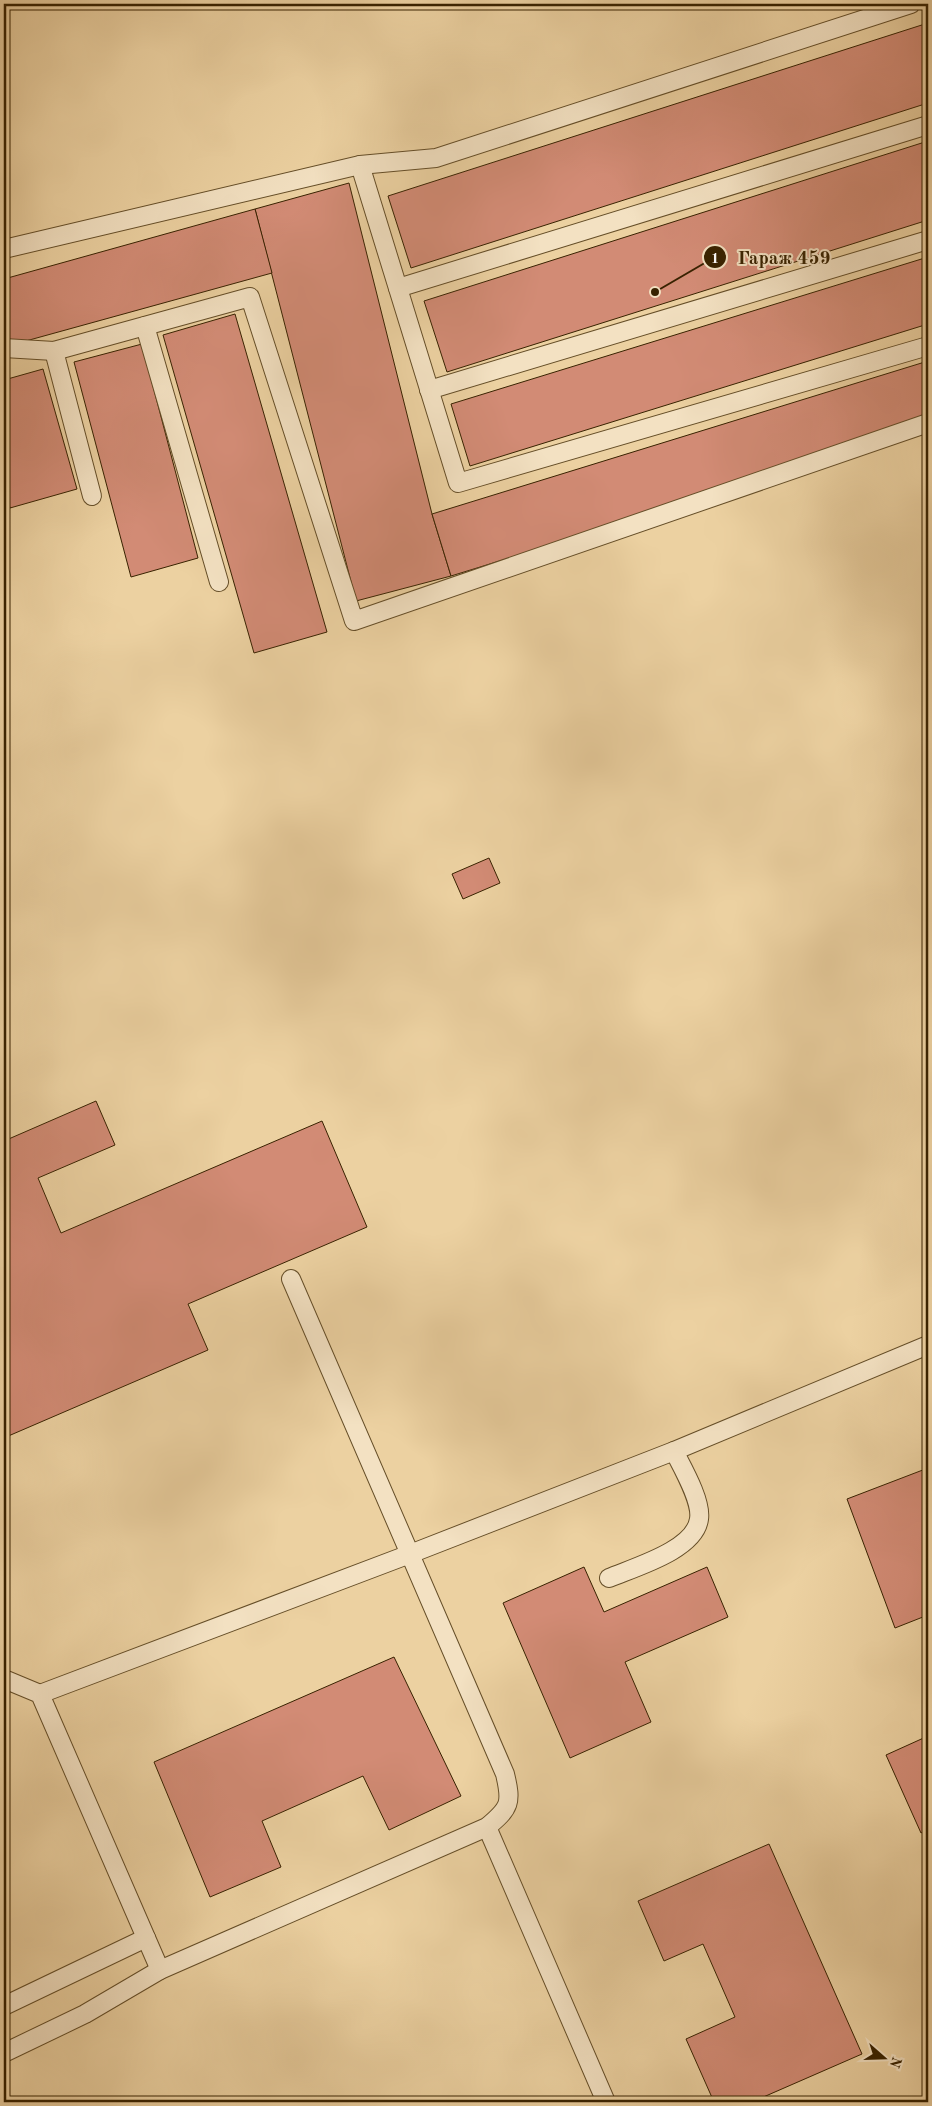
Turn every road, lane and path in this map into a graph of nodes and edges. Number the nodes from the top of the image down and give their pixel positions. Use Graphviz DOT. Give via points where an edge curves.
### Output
graph roads {
  1 [pos="911,4"];
  2 [pos="928,125"];
  3 [pos="360,165"];
  4 [pos="928,240"];
  5 [pos="4,249"];
  6 [pos="398,288"];
  7 [pos="145,326"];
  8 [pos="928,346"];
  9 [pos="4,348"];
  10 [pos="54,351"];
  11 [pos="429,390"];
  12 [pos="928,423"];
  13 [pos="92,496"];
  14 [pos="219,582"];
  15 [pos="290,1279"];
  16 [pos="928,1345"];
  17 [pos="674,1450"];
  18 [pos="410,1554"];
  19 [pos="609,1578"];
  20 [pos="4,1679"];
  21 [pos="40,1694"];
  22 [pos="487,1827"];
  23 [pos="146,1938"];
  24 [pos="160,1970"];
  25 [pos="4,2006"];
  26 [pos="4,2053"];
  27 [pos="606,2102"];
  1 -- 3 [label="lane" via="436,158"];
  2 -- 6 [label="lane"];
  3 -- 5 [label="lane"];
  3 -- 6 [label="lane"];
  4 -- 11 [label="lane"];
  6 -- 11 [label="lane"];
  7 -- 10 [label="lane"];
  7 -- 12 [label="lane" via="250,297 354,621"];
  7 -- 14 [label="lane"];
  8 -- 11 [label="lane" via="458,483"];
  9 -- 10 [label="lane"];
  10 -- 13 [label="lane"];
  15 -- 18 [label="lane"];
  16 -- 17 [label="lane"];
  17 -- 18 [label="lane"];
  17 -- 19 [label="lane" via="697,1502 700,1518 694,1535 678,1548"];
  18 -- 21 [label="lane"];
  18 -- 22 [label="lane" via="505,1774 510,1794 504,1813"];
  20 -- 21 [label="lane"];
  21 -- 23 [label="lane"];
  22 -- 24 [label="lane"];
  22 -- 27 [label="lane"];
  23 -- 24 [label="lane"];
  23 -- 25 [label="lane"];
  24 -- 26 [label="lane" via="85,2014"];
}
